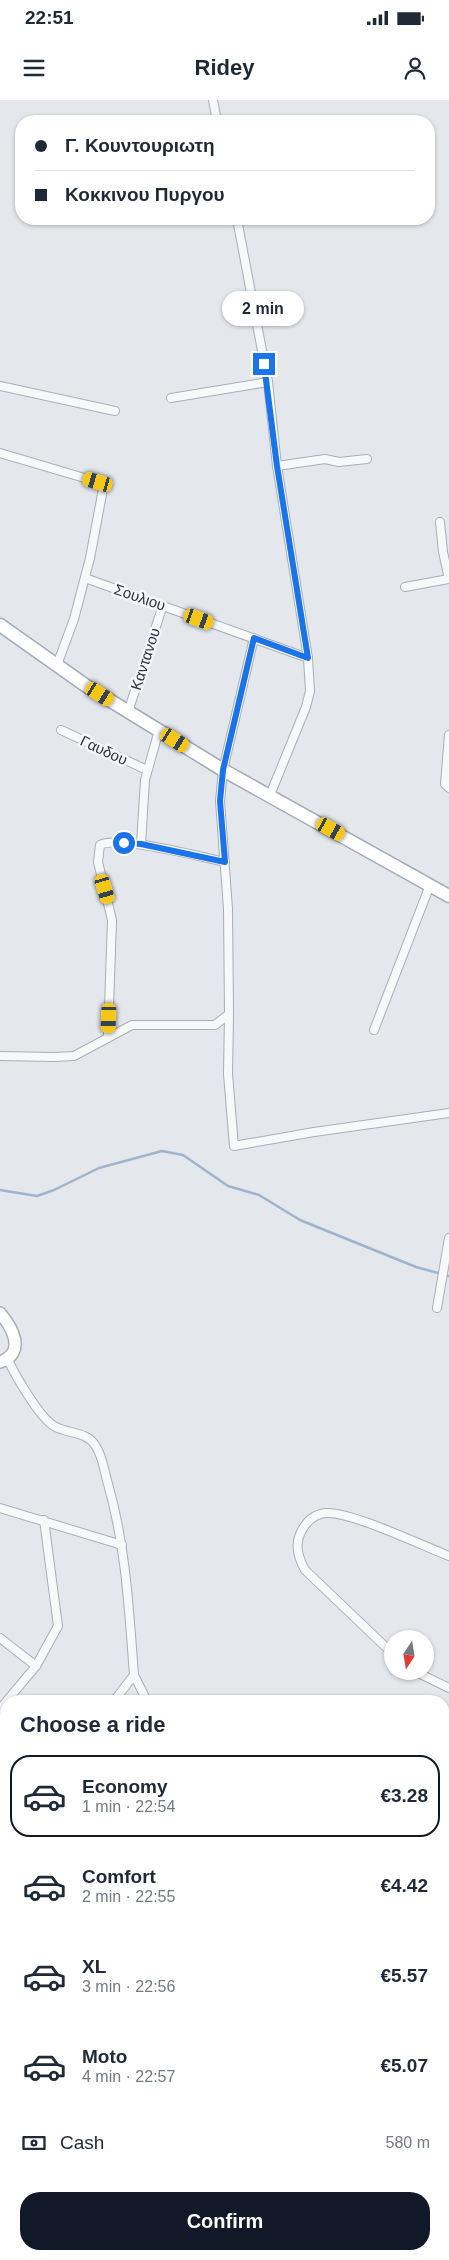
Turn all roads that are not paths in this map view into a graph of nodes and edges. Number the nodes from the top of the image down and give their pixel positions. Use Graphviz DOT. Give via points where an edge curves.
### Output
graph roads {
  1 [pos="213,100"];
  2 [pos="216,115"];
  3 [pos="238,225"];
  4 [pos="268,382"];
  5 [pos="0,386"];
  6 [pos="171,398"];
  7 [pos="115,411"];
  8 [pos="0,453"];
  9 [pos="367,459"];
  10 [pos="277,466"];
  11 [pos="440,522"];
  12 [pos="84,578"];
  13 [pos="449,579"];
  14 [pos="404,587"];
  15 [pos="163,606"];
  16 [pos="0,625"];
  17 [pos="254,638"];
  18 [pos="308,658"];
  19 [pos="57,665"];
  20 [pos="128,712"];
  21 [pos="61,730"];
  22 [pos="159,730"];
  23 [pos="449,735"];
  24 [pos="147,770"];
  25 [pos="223,770"];
  26 [pos="449,788"];
  27 [pos="270,795"];
  28 [pos="141,844"];
  29 [pos="225,862"];
  30 [pos="430,885"];
  31 [pos="449,896"];
  32 [pos="229,1014"];
  33 [pos="374,1030"];
  34 [pos="108,1037"];
  35 [pos="0,1056"];
  36 [pos="449,1113"];
  37 [pos="449,1238"];
  38 [pos="437,1308"];
  39 [pos="0,1313"];
  40 [pos="4,1360"];
  41 [pos="0,1508"];
  42 [pos="44,1520"];
  43 [pos="122,1545"];
  44 [pos="449,1556"];
  45 [pos="0,1638"];
  46 [pos="384,1644"];
  47 [pos="36,1666"];
  48 [pos="134,1675"];
  49 [pos="433,1680"];
  50 [pos="449,1688"];
  51 [pos="12,1695"];
  52 [pos="119,1695"];
  53 [pos="145,1695"];
  1 -- 2 [label="street"];
  3 -- 4 [label="street"];
  4 -- 6 [label="street"];
  4 -- 10 [label="street"];
  5 -- 7 [label="street"];
  8 -- 12 [label="street" via="102,484 103,496"];
  9 -- 10 [label="street" via="339,462 325,459"];
  10 -- 18 [label="street"];
  11 -- 13 [label="street"];
  12 -- 15 [label="street, Σουλιου"];
  12 -- 19 [label="street" via="74,619"];
  13 -- 14 [label="street"];
  15 -- 17 [label="street, Σουλιου"];
  15 -- 20 [label="street, Καντανου"];
  16 -- 19 [label="main road"];
  17 -- 18 [label="street, Σουλιου"];
  17 -- 25 [label="street"];
  18 -- 27 [label="street" via="310,691 306,707"];
  19 -- 20 [label="main road"];
  20 -- 22 [label="main road"];
  21 -- 24 [label="street, Γαυδου"];
  22 -- 24 [label="street"];
  22 -- 25 [label="main road"];
  23 -- 26 [label="street" via="445,784"];
  24 -- 28 [label="street"];
  25 -- 27 [label="main road"];
  25 -- 29 [label="street" via="220,801"];
  27 -- 30 [label="main road"];
  28 -- 29 [label="street"];
  28 -- 34 [label="street" via="107,842 98,850 112,920"];
  29 -- 32 [label="street"];
  30 -- 31 [label="main road"];
  30 -- 33 [label="street"];
  32 -- 34 [label="street" via="215,1025 132,1025"];
  32 -- 36 [label="street" via="228,1074 234,1146"];
  34 -- 35 [label="street" via="74,1056"];
  37 -- 38 [label="street"];
  39 -- 40 [label="main road" via="10,1325 15,1339 14,1349"];
  40 -- 43 [label="street" via="46,1419 54,1426 89,1438 95,1444 116,1510"];
  41 -- 42 [label="street"];
  42 -- 43 [label="street"];
  42 -- 47 [label="street" via="58,1626"];
  43 -- 48 [label="street"];
  44 -- 46 [label="street" via="349,1516 326,1513 314,1516 304,1526 298,1540 298,1558 305,1570"];
  45 -- 47 [label="street"];
  47 -- 51 [label="street"];
  48 -- 52 [label="street"];
  48 -- 53 [label="street"];
  49 -- 50 [label="street"];
}
